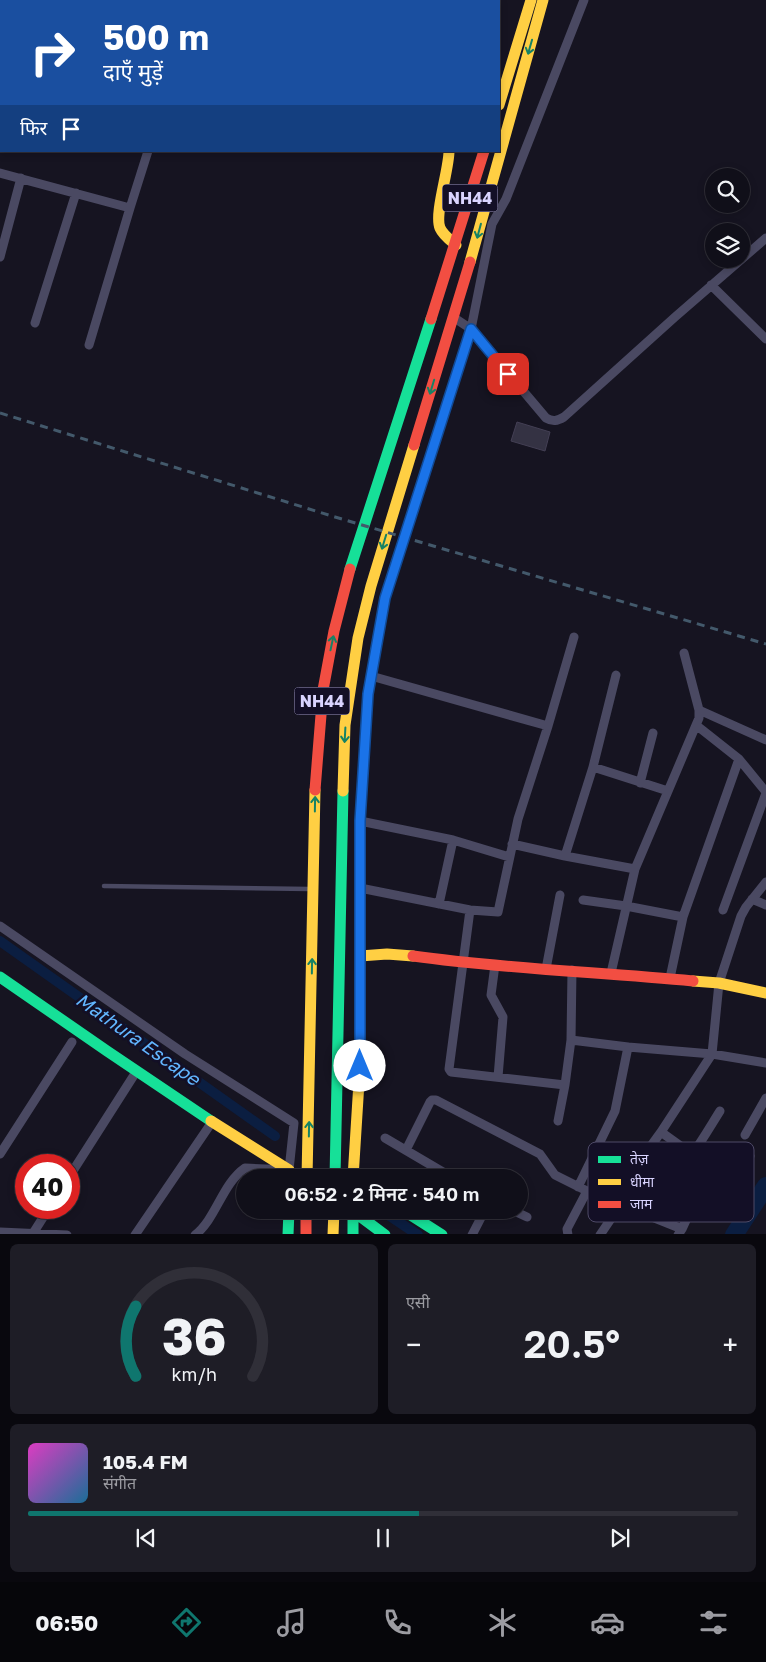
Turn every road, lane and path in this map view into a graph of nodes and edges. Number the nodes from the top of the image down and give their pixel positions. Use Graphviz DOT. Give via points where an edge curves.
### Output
graph roads {
  1 [pos="531,0"];
  2 [pos="543,0"];
  3 [pos="584,0"];
  4 [pos="500,102"];
  5 [pos="500,151"];
  6 [pos="148,152"];
  7 [pos="449,152"];
  8 [pos="484,152"];
  9 [pos="500,152"];
  10 [pos="0,173"];
  11 [pos="21,178"];
  12 [pos="76,193"];
  13 [pos="130,208"];
  14 [pos="766,238"];
  15 [pos="456,244"];
  16 [pos="0,257"];
  17 [pos="711,285"];
  18 [pos="453,317"];
  19 [pos="35,323"];
  20 [pos="471,329"];
  21 [pos="766,338"];
  22 [pos="89,345"];
  23 [pos="574,637"];
  24 [pos="684,653"];
  25 [pos="616,675"];
  26 [pos="371,676"];
  27 [pos="699,710"];
  28 [pos="696,725"];
  29 [pos="548,726"];
  30 [pos="653,733"];
  31 [pos="766,740"];
  32 [pos="739,758"];
  33 [pos="593,767"];
  34 [pos="640,783"];
  35 [pos="668,791"];
  36 [pos="766,792"];
  37 [pos="360,821"];
  38 [pos="453,840"];
  39 [pos="512,844"];
  40 [pos="565,856"];
  41 [pos="509,857"];
  42 [pos="635,868"];
  43 [pos="766,882"];
  44 [pos="104,886"];
  45 [pos="360,888"];
  46 [pos="314,889"];
  47 [pos="560,895"];
  48 [pos="752,899"];
  49 [pos="583,900"];
  50 [pos="438,904"];
  51 [pos="766,905"];
  52 [pos="626,906"];
  53 [pos="470,910"];
  54 [pos="723,910"];
  55 [pos="683,917"];
  56 [pos="0,926"];
  57 [pos="360,956"];
  58 [pos="463,963"];
  59 [pos="495,964"];
  60 [pos="546,969"];
  61 [pos="572,970"];
  62 [pos="612,973"];
  63 [pos="0,977"];
  64 [pos="670,978"];
  65 [pos="719,983"];
  66 [pos="766,993"];
  67 [pos="571,1040"];
  68 [pos="72,1042"];
  69 [pos="628,1047"];
  70 [pos="712,1054"];
  71 [pos="766,1063"];
  72 [pos="136,1072"];
  73 [pos="498,1077"];
  74 [pos="565,1085"];
  75 [pos="766,1098"];
  76 [pos="720,1111"];
  77 [pos="558,1121"];
  78 [pos="212,1122"];
  79 [pos="661,1132"];
  80 [pos="744,1135"];
  81 [pos="385,1138"];
  82 [pos="600,1142"];
  83 [pos="654,1142"];
  84 [pos="675,1142"];
  85 [pos="701,1142"];
  86 [pos="406,1150"];
  87 [pos="0,1154"];
  88 [pos="80,1160"];
  89 [pos="588,1166"];
  90 [pos="282,1169"];
  91 [pos="289,1169"];
  92 [pos="307,1169"];
  93 [pos="335,1169"];
  94 [pos="354,1169"];
  95 [pos="438,1169"];
  96 [pos="236,1178"];
  97 [pos="578,1186"];
  98 [pos="587,1191"];
  99 [pos="42,1219"];
  100 [pos="289,1219"];
  101 [pos="306,1219"];
  102 [pos="334,1219"];
  103 [pos="353,1219"];
  104 [pos="365,1219"];
  105 [pos="418,1219"];
  106 [pos="480,1219"];
  107 [pos="608,1222"];
  108 [pos="659,1222"];
  109 [pos="0,1232"];
  110 [pos="680,1232"];
  111 [pos="32,1234"];
  112 [pos="67,1234"];
  113 [pos="135,1234"];
  114 [pos="195,1234"];
  115 [pos="288,1234"];
  116 [pos="306,1234"];
  117 [pos="333,1234"];
  118 [pos="353,1234"];
  119 [pos="385,1234"];
  120 [pos="442,1234"];
  121 [pos="472,1234"];
  122 [pos="568,1234"];
  123 [pos="600,1234"];
  1 -- 4 [label="main road"];
  2 -- 5 [label="main road, NH44, one-way"];
  3 -- 20 [label="street" via="506,200 492,224"];
  6 -- 13 [label="street"];
  7 -- 15 [label="main road" via="438,220 444,236"];
  8 -- 15 [label="main road, NH44"];
  9 -- 18 [label="main road, NH44, one-way"];
  10 -- 11 [label="street"];
  11 -- 12 [label="street"];
  11 -- 16 [label="street"];
  12 -- 13 [label="street"];
  12 -- 19 [label="street"];
  13 -- 22 [label="street"];
  14 -- 17 [label="street"];
  46 -- 15 [label="main road, NH44, one-way" via="318,732 332,640 353,559"];
  17 -- 20 [label="street" via="557,421 546,418"];
  17 -- 21 [label="street"];
  18 -- 20 [label="street"];
  18 -- 93 [label="main road, NH44, one-way" via="371,586 348,700 342,805"];
  20 -- 26 [label="street" via="385,598"];
  23 -- 29 [label="street"];
  24 -- 27 [label="street"];
  25 -- 33 [label="street"];
  26 -- 29 [label="street"];
  26 -- 37 [label="street"];
  27 -- 28 [label="street"];
  27 -- 31 [label="street"];
  28 -- 32 [label="street"];
  28 -- 35 [label="street"];
  29 -- 39 [label="street"];
  30 -- 34 [label="street"];
  32 -- 36 [label="street"];
  32 -- 55 [label="street"];
  33 -- 34 [label="street"];
  33 -- 40 [label="street"];
  34 -- 35 [label="street"];
  35 -- 42 [label="street"];
  36 -- 54 [label="street"];
  37 -- 38 [label="street"];
  37 -- 45 [label="street"];
  38 -- 41 [label="street"];
  38 -- 50 [label="street"];
  39 -- 40 [label="street"];
  39 -- 41 [label="street"];
  40 -- 42 [label="street"];
  41 -- 53 [label="street" via="498,912"];
  42 -- 52 [label="street"];
  43 -- 48 [label="street"];
  44 -- 46 [label="lane"];
  45 -- 50 [label="street"];
  45 -- 57 [label="street"];
  92 -- 46 [label="main road, NH44, one-way"];
  47 -- 60 [label="street"];
  48 -- 51 [label="street"];
  48 -- 65 [label="street" via="741,916"];
  49 -- 52 [label="street"];
  50 -- 53 [label="street"];
  52 -- 55 [label="street"];
  52 -- 62 [label="street"];
  53 -- 58 [label="street"];
  55 -- 64 [label="street"];
  56 -- 91 [label="street" via="185,1054 294,1123"];
  57 -- 58 [label="main road" via="409,955"];
  57 -- 94 [label="main road" via="360,1066"];
  58 -- 59 [label="main road"];
  58 -- 73 [label="street" via="448,1069"];
  59 -- 60 [label="main road"];
  59 -- 73 [label="street" via="491,995 502,1013 503,1022"];
  60 -- 61 [label="main road"];
  61 -- 62 [label="main road"];
  61 -- 67 [label="street"];
  62 -- 64 [label="main road"];
  63 -- 72 [label="main road"];
  64 -- 65 [label="main road"];
  65 -- 66 [label="main road"];
  65 -- 70 [label="street"];
  67 -- 69 [label="street"];
  67 -- 74 [label="street"];
  68 -- 87 [label="street"];
  69 -- 70 [label="street"];
  69 -- 82 [label="street" via="615,1111"];
  70 -- 71 [label="street"];
  70 -- 79 [label="street"];
  72 -- 78 [label="main road"];
  72 -- 88 [label="street"];
  73 -- 74 [label="street"];
  74 -- 77 [label="street"];
  75 -- 80 [label="street"];
  76 -- 85 [label="street"];
  78 -- 90 [label="main road"];
  78 -- 113 [label="street"];
  79 -- 83 [label="street"];
  79 -- 84 [label="street"];
  81 -- 86 [label="street"];
  86 -- 95 [label="street"];
  86 -- 97 [label="street" via="430,1102 436,1100 540,1154 555,1175"];
  89 -- 97 [label="street"];
  96 -- 114 [label="street"];
  97 -- 98 [label="street"];
  98 -- 122 [label="street" via="567,1229"];
  99 -- 111 [label="street"];
  100 -- 115 [label="main road"];
  101 -- 116 [label="main road"];
  102 -- 117 [label="main road"];
  103 -- 118 [label="main road"];
  104 -- 119 [label="main road"];
  105 -- 120 [label="main road"];
  106 -- 121 [label="street"];
  107 -- 123 [label="street"];
  108 -- 110 [label="street"];
  109 -- 111 [label="street"];
  111 -- 112 [label="street"];
}
